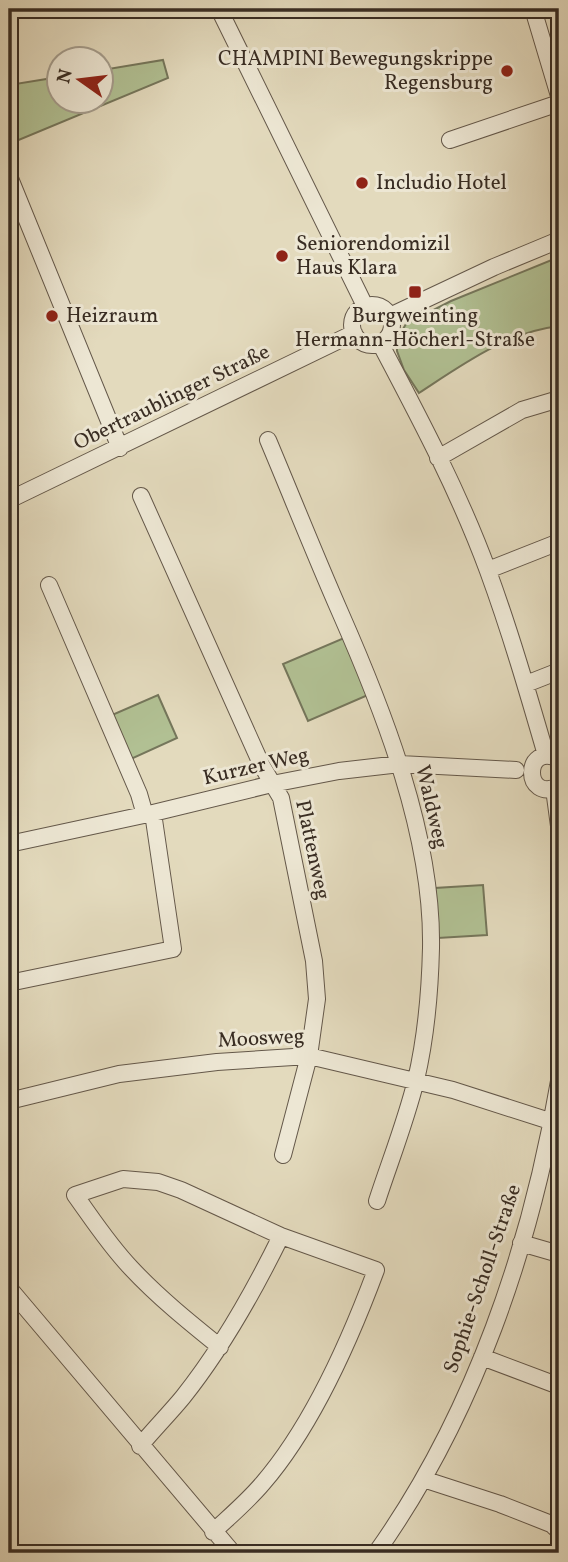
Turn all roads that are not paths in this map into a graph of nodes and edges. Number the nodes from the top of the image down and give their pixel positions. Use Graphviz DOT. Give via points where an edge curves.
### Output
graph roads {
  1 [pos="219,9"];
  2 [pos="533,9"];
  3 [pos="552,46"];
  4 [pos="559,96"];
  5 [pos="559,103"];
  6 [pos="450,140"];
  7 [pos="9,176"];
  8 [pos="559,240"];
  9 [pos="365,306"];
  10 [pos="390,316"];
  11 [pos="354,333"];
  12 [pos="380,343"];
  13 [pos="559,399"];
  14 [pos="268,440"];
  15 [pos="120,448"];
  16 [pos="439,458"];
  17 [pos="142,496"];
  18 [pos="9,500"];
  19 [pos="559,542"];
  20 [pos="488,570"];
  21 [pos="49,585"];
  22 [pos="559,670"];
  23 [pos="526,684"];
  24 [pos="553,757"];
  25 [pos="400,764"];
  26 [pos="516,770"];
  27 [pos="272,784"];
  28 [pos="557,788"];
  29 [pos="149,814"];
  30 [pos="559,826"];
  31 [pos="10,839"];
  32 [pos="9,983"];
  33 [pos="309,1056"];
  34 [pos="416,1080"];
  35 [pos="559,1081"];
  36 [pos="9,1101"];
  37 [pos="556,1123"];
  38 [pos="283,1155"];
  39 [pos="377,1201"];
  40 [pos="281,1236"];
  41 [pos="521,1243"];
  42 [pos="559,1254"];
  43 [pos="9,1288"];
  44 [pos="220,1347"];
  45 [pos="482,1357"];
  46 [pos="559,1386"];
  47 [pos="140,1446"];
  48 [pos="423,1479"];
  49 [pos="559,1531"];
  50 [pos="213,1532"];
  51 [pos="233,1553"];
  52 [pos="376,1553"];
  1 -- 9 [label="street"];
  2 -- 3 [label="street"];
  3 -- 4 [label="street"];
  5 -- 6 [label="street"];
  7 -- 15 [label="street"];
  8 -- 10 [label="street"];
  9 -- 10 [label="street" via="375,305"];
  9 -- 11 [label="street" via="354,317"];
  10 -- 12 [label="street" via="391,331"];
  11 -- 12 [label="street" via="365,344"];
  11 -- 15 [label="street, Obertraublinger Straße"];
  12 -- 16 [label="street"];
  13 -- 16 [label="street" via="522,410"];
  14 -- 25 [label="street, Waldweg" via="366,670"];
  15 -- 18 [label="street, Obertraublinger Straße"];
  16 -- 20 [label="street"];
  17 -- 27 [label="street, Plattenweg"];
  19 -- 20 [label="street"];
  20 -- 23 [label="street"];
  21 -- 29 [label="street"];
  22 -- 23 [label="street"];
  23 -- 24 [label="street"];
  24 -- 28 [label="street" via="536,761 532,776 543,789"];
  25 -- 26 [label="street, Kurzer Weg"];
  25 -- 27 [label="street, Kurzer Weg"];
  25 -- 34 [label="street, Waldweg" via="420,846 431,945"];
  27 -- 29 [label="street, Kurzer Weg"];
  27 -- 33 [label="street, Plattenweg" via="281,798 314,961 317,999"];
  28 -- 30 [label="street"];
  29 -- 31 [label="street, Kurzer Weg"];
  29 -- 32 [label="street" via="173,949"];
  33 -- 34 [label="street, Moosweg"];
  33 -- 36 [label="street, Moosweg" via="119,1074"];
  33 -- 38 [label="street, Plattenweg"];
  34 -- 37 [label="street, Moosweg"];
  34 -- 39 [label="street, Waldweg"];
  35 -- 37 [label="street, Sophie-Scholl-Straße"];
  37 -- 41 [label="street, Sophie-Scholl-Straße"];
  40 -- 44 [label="street"];
  40 -- 44 [label="street" via="158,1182 123,1179 75,1195 131,1268"];
  40 -- 50 [label="street" via="376,1270 341,1357 301,1427 263,1483"];
  41 -- 42 [label="street"];
  41 -- 45 [label="street, Sophie-Scholl-Straße"];
  43 -- 47 [label="street"];
  44 -- 47 [label="street"];
  45 -- 46 [label="street"];
  45 -- 48 [label="street, Sophie-Scholl-Straße"];
  47 -- 50 [label="street"];
  48 -- 49 [label="street" via="499,1504"];
  48 -- 52 [label="street, Sophie-Scholl-Straße"];
  50 -- 51 [label="street"];
}
